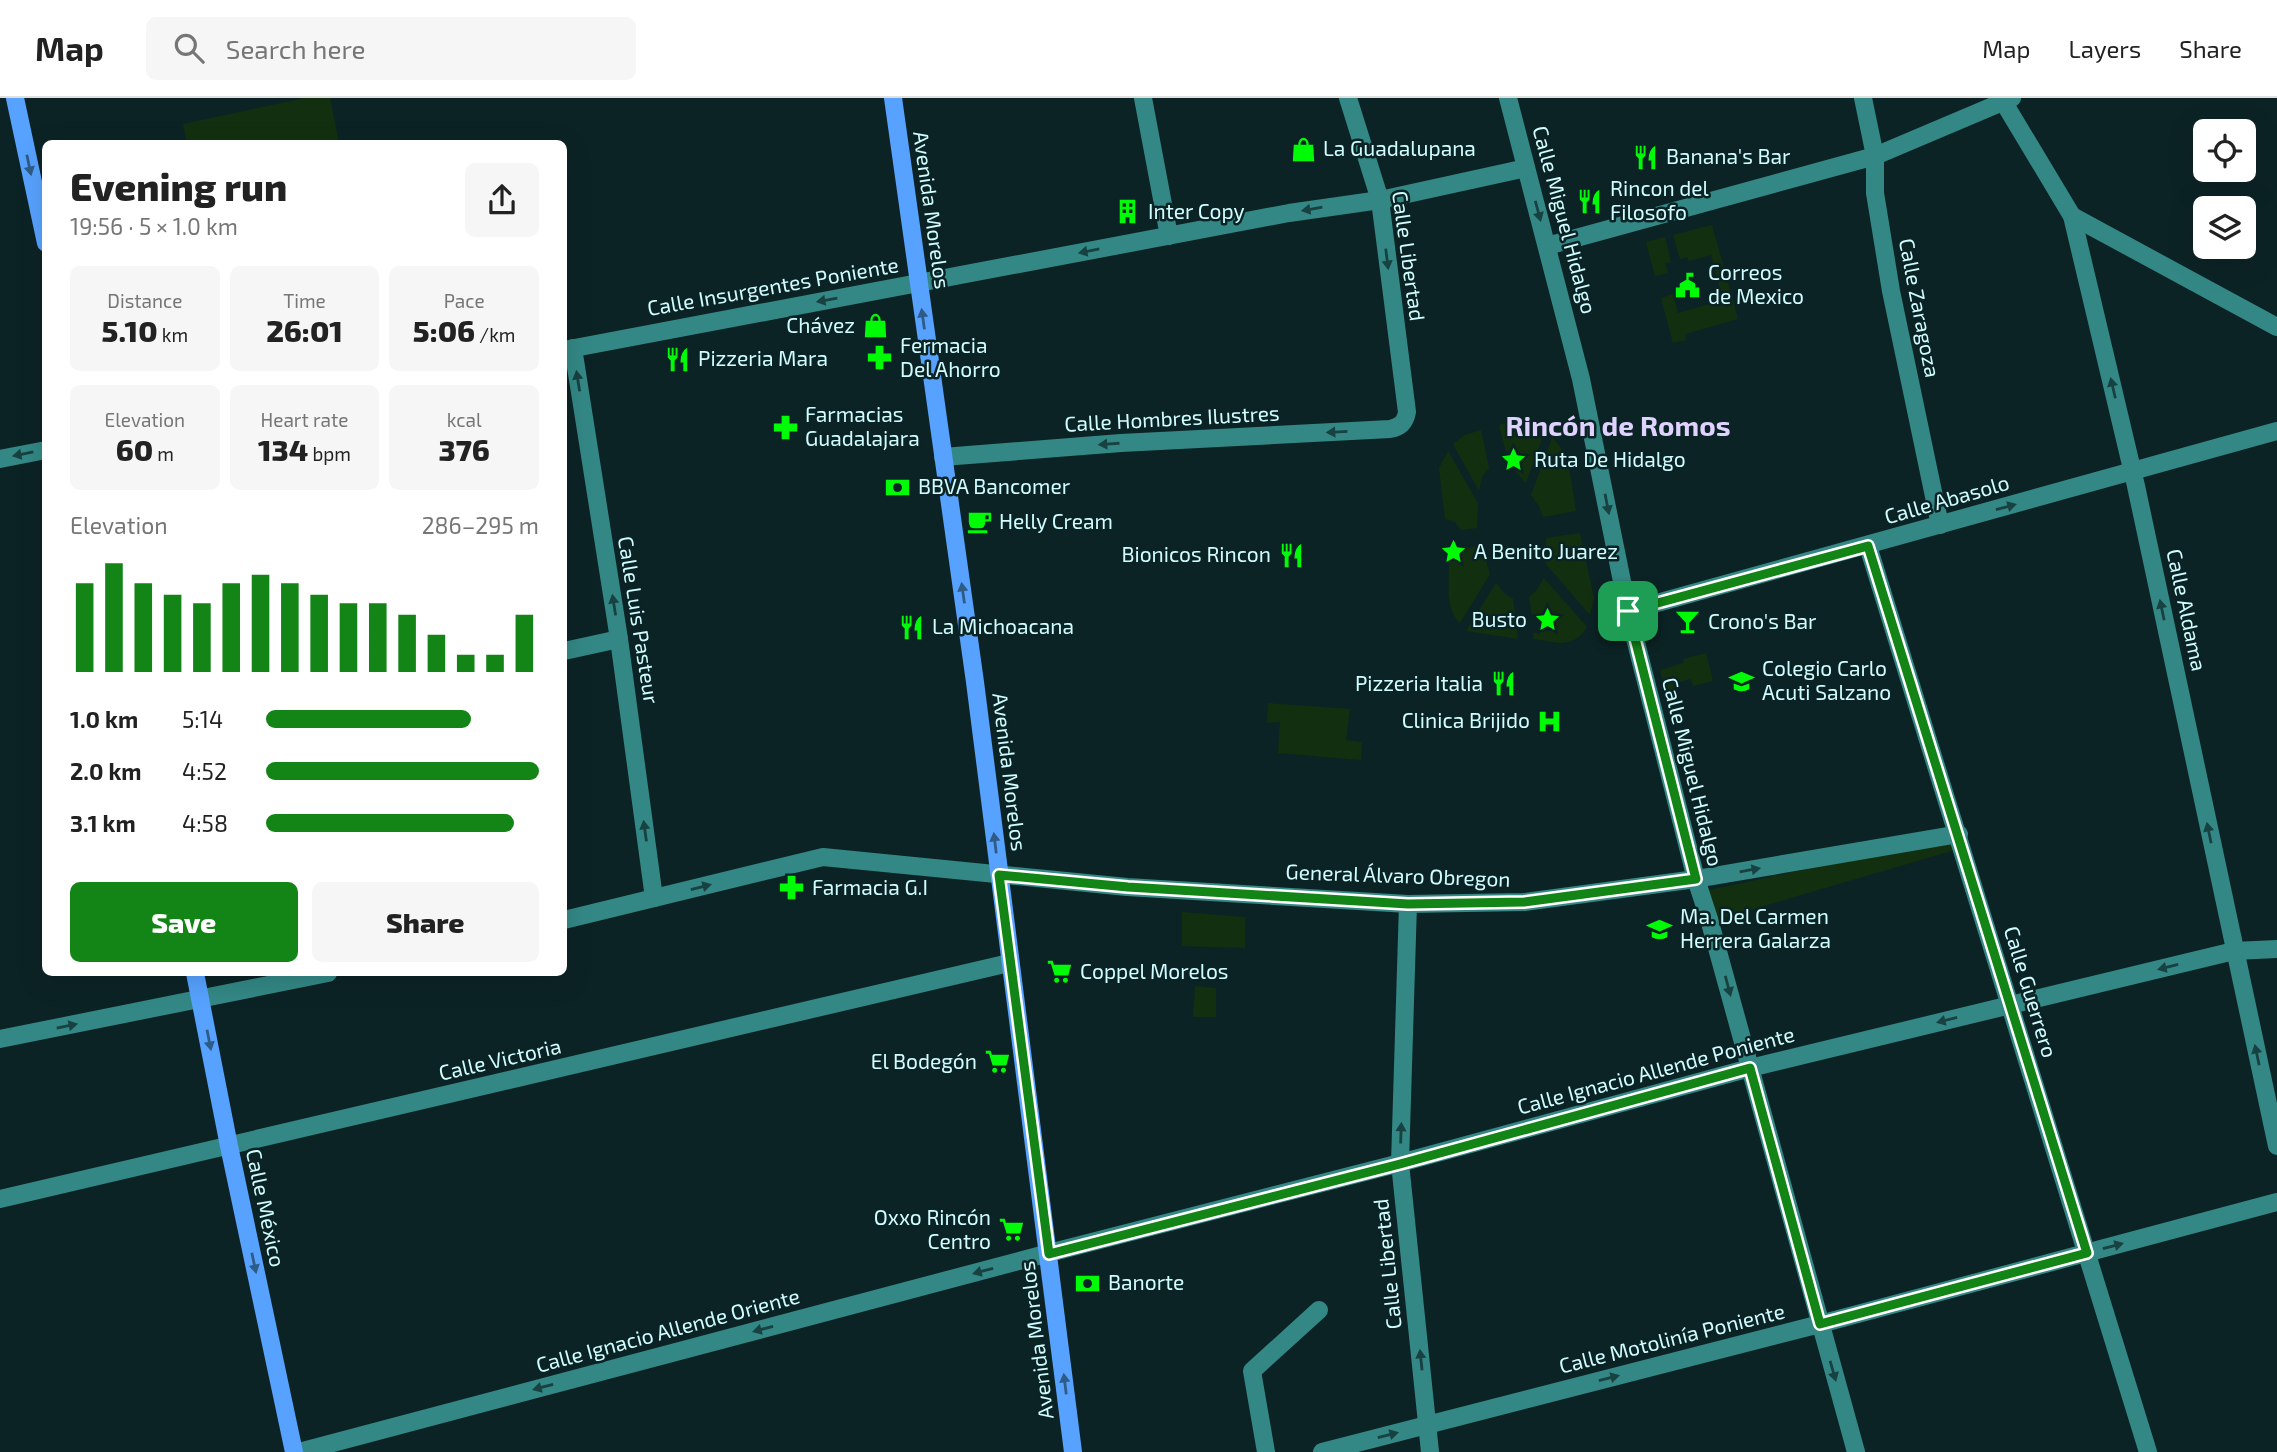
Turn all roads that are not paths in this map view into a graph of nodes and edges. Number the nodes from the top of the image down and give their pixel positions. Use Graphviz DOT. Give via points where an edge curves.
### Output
graph roads {
  1 [pos="15,98"];
  2 [pos="893,98"];
  3 [pos="1143,98"];
  4 [pos="1348,98"];
  5 [pos="1508,98"];
  6 [pos="1863,98"];
  7 [pos="2007,100"];
  8 [pos="1875,156"];
  9 [pos="1527,168"];
  10 [pos="1380,200"];
  11 [pos="2072,216"];
  12 [pos="42,224"];
  13 [pos="1169,236"];
  14 [pos="1547,246"];
  15 [pos="918,283"];
  16 [pos="2277,327"];
  17 [pos="568,349"];
  18 [pos="1403,423"];
  19 [pos="2277,431"];
  20 [pos="42,451"];
  21 [pos="943,457"];
  22 [pos="0,459"];
  23 [pos="2133,472"];
  24 [pos="1940,525"];
  25 [pos="1868,546"];
  26 [pos="1628,611"];
  27 [pos="619,639"];
  28 [pos="567,650"];
  29 [pos="1959,834"];
  30 [pos="999,875"];
  31 [pos="1696,879"];
  32 [pos="654,898"];
  33 [pos="1408,904"];
  34 [pos="567,919"];
  35 [pos="2277,949"];
  36 [pos="2234,951"];
  37 [pos="1009,963"];
  38 [pos="196,976"];
  39 [pos="314,976"];
  40 [pos="201,1000"];
  41 [pos="2010,1005"];
  42 [pos="0,1039"];
  43 [pos="1750,1068"];
  44 [pos="229,1146"];
  45 [pos="2277,1146"];
  46 [pos="1400,1164"];
  47 [pos="0,1199"];
  48 [pos="2277,1202"];
  49 [pos="2087,1253"];
  50 [pos="1049,1254"];
  51 [pos="1319,1310"];
  52 [pos="1820,1324"];
  53 [pos="1428,1425"];
  54 [pos="297,1452"];
  55 [pos="1073,1452"];
  56 [pos="1266,1452"];
  57 [pos="1322,1452"];
  58 [pos="1430,1452"];
  59 [pos="1856,1452"];
  60 [pos="2148,1452"];
  1 -- 12 [label="main road, one-way"];
  2 -- 15 [label="main road, Avenida Morelos"];
  3 -- 13 [label="street"];
  4 -- 10 [label="street, Calle Libertad"];
  5 -- 9 [label="street, Calle Miguel Hidalgo"];
  6 -- 8 [label="street, Calle Zaragoza"];
  7 -- 8 [label="street"];
  7 -- 11 [label="street, Calle Aldama"];
  8 -- 14 [label="street"];
  8 -- 24 [label="street, Calle Zaragoza" via="1875,193 1885,255"];
  9 -- 10 [label="street, Calle Insurgentes Poniente"];
  9 -- 14 [label="street, Calle Miguel Hidalgo, one-way"];
  10 -- 13 [label="street, Calle Insurgentes Poniente, one-way"];
  10 -- 18 [label="street, Calle Libertad, one-way" via="1407,412"];
  11 -- 16 [label="street"];
  23 -- 11 [label="street, Calle Aldama, one-way"];
  13 -- 15 [label="street, Calle Insurgentes Poniente, one-way"];
  14 -- 26 [label="street, Calle Miguel Hidalgo, one-way" via="1581,379"];
  15 -- 17 [label="street, Calle Insurgentes Poniente, one-way"];
  21 -- 15 [label="main road, Avenida Morelos, one-way"];
  27 -- 17 [label="street, Calle Luis Pasteur, one-way"];
  18 -- 21 [label="street, Calle Hombres Ilustres, one-way" via="1390,429"];
  19 -- 23 [label="street, Calle Abasolo"];
  20 -- 22 [label="street, one-way"];
  30 -- 21 [label="main road, Avenida Morelos, one-way"];
  24 -- 23 [label="street, Calle Abasolo, one-way"];
  36 -- 23 [label="street, Calle Aldama, one-way"];
  24 -- 25 [label="street, Calle Abasolo"];
  25 -- 26 [label="street, Calle Abasolo"];
  25 -- 29 [label="street, Calle Guerrero"];
  26 -- 31 [label="street, Calle Miguel Hidalgo"];
  27 -- 28 [label="street"];
  32 -- 27 [label="street, Calle Luis Pasteur, one-way"];
  31 -- 29 [label="street, General Álvaro Obregon, one-way"];
  29 -- 41 [label="street, Calle Guerrero"];
  32 -- 30 [label="street, General Álvaro Obregon, one-way" via="822,858"];
  30 -- 33 [label="street, General Álvaro Obregon"];
  30 -- 37 [label="main road, Avenida Morelos"];
  31 -- 33 [label="street, General Álvaro Obregon" via="1524,902"];
  31 -- 43 [label="street, Calle Miguel Hidalgo, one-way"];
  32 -- 34 [label="street, General Álvaro Obregon"];
  46 -- 33 [label="street, Calle Libertad, one-way"];
  35 -- 36 [label="street, Calle Ignacio Allende Poniente"];
  36 -- 41 [label="street, Calle Ignacio Allende Poniente, one-way"];
  45 -- 36 [label="street, Calle Aldama, one-way"];
  37 -- 44 [label="street, Calle Victoria"];
  37 -- 50 [label="main road, Avenida Morelos"];
  38 -- 40 [label="main road, Calle México"];
  39 -- 40 [label="street"];
  42 -- 40 [label="street, one-way"];
  40 -- 44 [label="main road, Calle México, one-way"];
  41 -- 43 [label="street, Calle Ignacio Allende Poniente, one-way"];
  41 -- 49 [label="street, Calle Guerrero"];
  43 -- 46 [label="street, Calle Ignacio Allende Poniente"];
  43 -- 52 [label="street, Calle Miguel Hidalgo"];
  44 -- 47 [label="street, Calle Victoria"];
  44 -- 54 [label="main road, Calle México, one-way"];
  46 -- 50 [label="street, Calle Ignacio Allende Poniente"];
  53 -- 46 [label="street, Calle Libertad, one-way"];
  49 -- 48 [label="street, Calle Motolinía Poniente, one-way"];
  49 -- 52 [label="street, Calle Motolinía Poniente"];
  49 -- 60 [label="street, Calle Guerrero"];
  50 -- 54 [label="street, Calle Ignacio Allende Oriente, one-way"];
  55 -- 50 [label="main road, Avenida Morelos, one-way"];
  51 -- 56 [label="street" via="1252,1371"];
  53 -- 52 [label="street, Calle Motolinía Poniente, one-way"];
  52 -- 59 [label="street, Calle Miguel Hidalgo, one-way"];
  57 -- 53 [label="street, Calle Motolinía Poniente, one-way"];
  53 -- 58 [label="street, Calle Libertad"];
}
